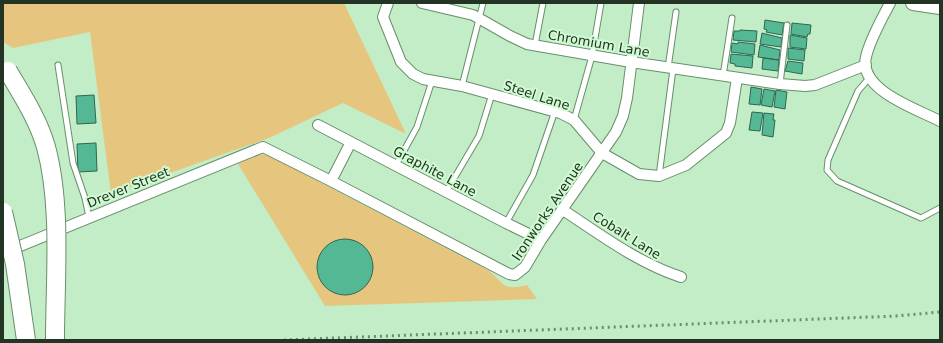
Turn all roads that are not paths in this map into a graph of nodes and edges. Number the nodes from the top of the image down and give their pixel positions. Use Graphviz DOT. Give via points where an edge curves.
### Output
graph roads {
  1 [pos="388,3"];
  2 [pos="426,3"];
  3 [pos="483,3"];
  4 [pos="543,3"];
  5 [pos="601,3"];
  6 [pos="640,3"];
  7 [pos="890,3"];
  8 [pos="913,3"];
  9 [pos="940,7"];
  10 [pos="676,12"];
  11 [pos="479,18"];
  12 [pos="732,18"];
  13 [pos="787,25"];
  14 [pos="535,45"];
  15 [pos="592,56"];
  16 [pos="631,62"];
  17 [pos="866,65"];
  18 [pos="58,66"];
  19 [pos="670,68"];
  20 [pos="8,71"];
  21 [pos="723,76"];
  22 [pos="870,77"];
  23 [pos="737,78"];
  24 [pos="432,81"];
  25 [pos="780,84"];
  26 [pos="462,86"];
  27 [pos="492,94"];
  28 [pos="555,111"];
  29 [pos="574,120"];
  30 [pos="940,121"];
  31 [pos="318,124"];
  32 [pos="352,142"];
  33 [pos="263,147"];
  34 [pos="602,153"];
  35 [pos="396,165"];
  36 [pos="659,176"];
  37 [pos="331,181"];
  38 [pos="446,192"];
  39 [pos="940,208"];
  40 [pos="563,210"];
  41 [pos="3,212"];
  42 [pos="89,217"];
  43 [pos="506,224"];
  44 [pos="541,240"];
  45 [pos="3,253"];
  46 [pos="681,277"];
  47 [pos="26,340"];
  48 [pos="56,340"];
  1 -- 24 [label="street, Steel Lane" via="383,17 401,62 413,74"];
  2 -- 11 [label="street, Chromium Lane"];
  3 -- 11 [label="lane"];
  4 -- 14 [label="lane"];
  5 -- 15 [label="lane"];
  6 -- 16 [label="street, Ironworks Avenue"];
  7 -- 17 [label="street" via="866,57"];
  8 -- 9 [label="main road"];
  10 -- 19 [label="lane"];
  11 -- 14 [label="street, Chromium Lane" via="510,36"];
  11 -- 26 [label="lane"];
  12 -- 21 [label="lane"];
  13 -- 25 [label="lane"];
  14 -- 15 [label="street, Chromium Lane"];
  15 -- 16 [label="street, Chromium Lane"];
  15 -- 29 [label="lane"];
  16 -- 19 [label="street, Chromium Lane"];
  16 -- 34 [label="street, Ironworks Avenue" via="624,116"];
  17 -- 22 [label="street"];
  17 -- 25 [label="street, Chromium Lane" via="815,85"];
  18 -- 42 [label="lane" via="73,163"];
  19 -- 21 [label="street, Chromium Lane"];
  19 -- 36 [label="lane"];
  20 -- 48 [label="highway, bridge" via="36,121 51,172 55,223"];
  21 -- 23 [label="street, Chromium Lane"];
  22 -- 30 [label="street" via="883,91"];
  22 -- 39 [label="lane" via="858,91 828,160 827,170 837,181 921,218"];
  23 -- 25 [label="street, Chromium Lane"];
  23 -- 36 [label="street, Steel Lane" via="726,133 686,165"];
  24 -- 26 [label="street, Steel Lane"];
  24 -- 35 [label="lane" via="417,127"];
  26 -- 27 [label="street, Steel Lane"];
  27 -- 28 [label="street, Steel Lane"];
  27 -- 38 [label="lane" via="479,136"];
  28 -- 29 [label="street, Steel Lane"];
  28 -- 43 [label="lane" via="533,175"];
  29 -- 34 [label="street, Steel Lane"];
  31 -- 32 [label="street, Graphite Lane"];
  32 -- 35 [label="street, Graphite Lane"];
  32 -- 37 [label="street"];
  33 -- 37 [label="street, Ironworks Avenue"];
  33 -- 42 [label="street, Drever Street"];
  34 -- 36 [label="street, Steel Lane" via="639,174"];
  34 -- 40 [label="street, Ironworks Avenue"];
  35 -- 38 [label="street, Graphite Lane"];
  37 -- 44 [label="street, Ironworks Avenue" via="509,274 515,275 523,270"];
  38 -- 43 [label="street, Graphite Lane"];
  40 -- 44 [label="street, Ironworks Avenue"];
  40 -- 46 [label="street, Cobalt Lane" via="658,270"];
  41 -- 47 [label="highway, bridge" via="15,264"];
  42 -- 45 [label="street, Drever Street"];
  43 -- 44 [label="street, Graphite Lane"];
}
